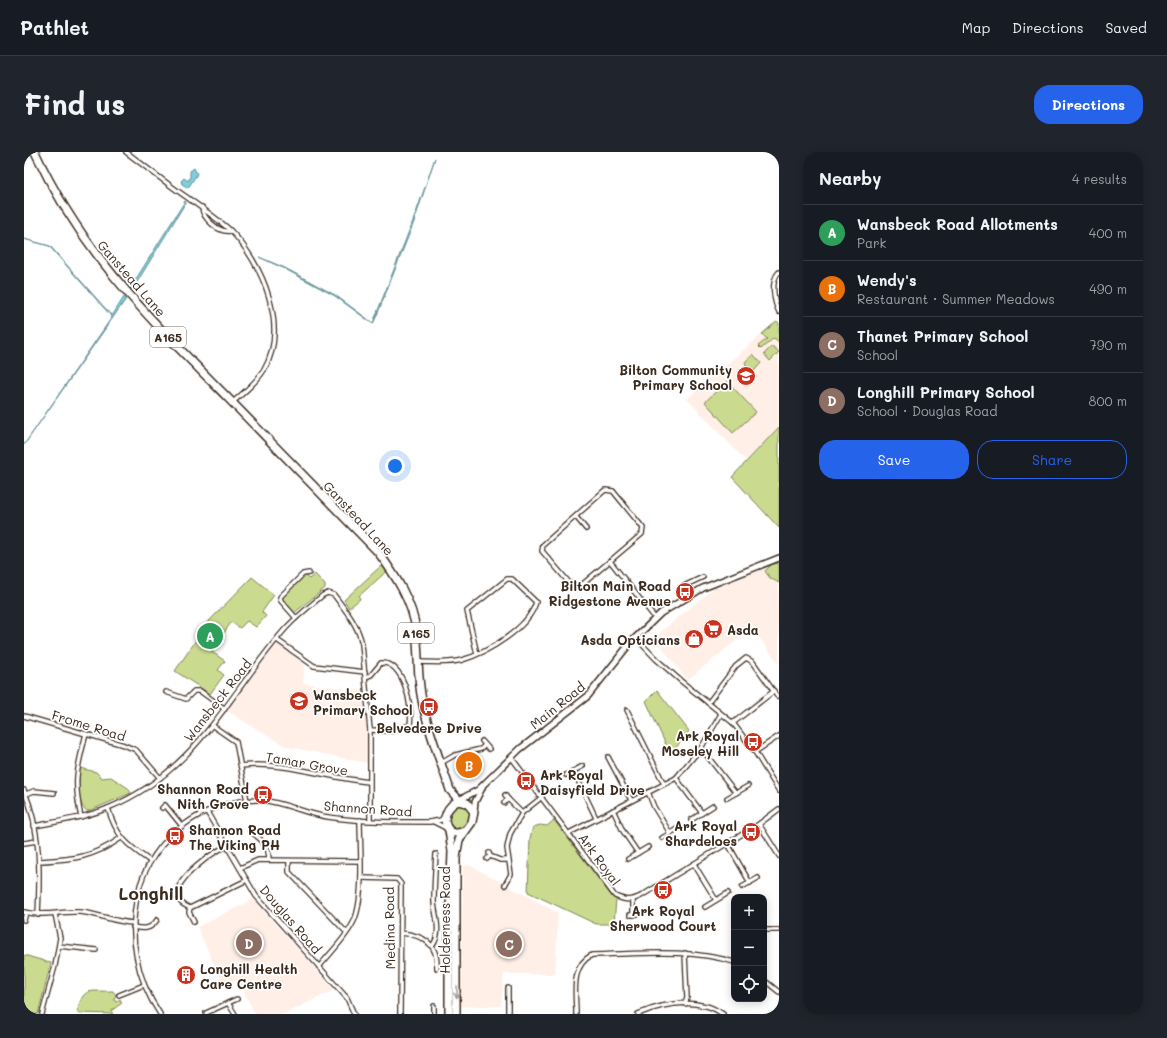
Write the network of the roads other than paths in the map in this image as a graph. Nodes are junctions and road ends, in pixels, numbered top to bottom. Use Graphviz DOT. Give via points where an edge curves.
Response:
graph roads {
  1 [pos="35,152"];
  2 [pos="126,152"];
  3 [pos="202,207"];
  4 [pos="230,231"];
  5 [pos="779,272"];
  6 [pos="779,312"];
  7 [pos="232,403"];
  8 [pos="576,517"];
  9 [pos="587,530"];
  10 [pos="779,558"];
  11 [pos="610,561"];
  12 [pos="308,573"];
  13 [pos="703,577"];
  14 [pos="684,586"];
  15 [pos="296,618"];
  16 [pos="655,618"];
  17 [pos="635,637"];
  18 [pos="277,640"];
  19 [pos="477,654"];
  20 [pos="419,662"];
  21 [pos="365,672"];
  22 [pos="366,677"];
  23 [pos="774,691"];
  24 [pos="166,692"];
  25 [pos="777,696"];
  26 [pos="708,703"];
  27 [pos="225,710"];
  28 [pos="627,710"];
  29 [pos="721,714"];
  30 [pos="24,716"];
  31 [pos="733,723"];
  32 [pos="213,726"];
  33 [pos="370,730"];
  34 [pos="86,734"];
  35 [pos="779,736"];
  36 [pos="701,748"];
  37 [pos="489,749"];
  38 [pos="755,752"];
  39 [pos="511,757"];
  40 [pos="608,757"];
  41 [pos="441,763"];
  42 [pos="241,766"];
  43 [pos="583,766"];
  44 [pos="574,772"];
  45 [pos="566,775"];
  46 [pos="160,778"];
  47 [pos="676,778"];
  48 [pos="487,780"];
  49 [pos="369,782"];
  50 [pos="664,784"];
  51 [pos="778,784"];
  52 [pos="748,786"];
  53 [pos="450,790"];
  54 [pos="779,791"];
  55 [pos="25,792"];
  56 [pos="648,792"];
  57 [pos="54,793"];
  58 [pos="736,793"];
  59 [pos="505,795"];
  60 [pos="542,797"];
  61 [pos="727,798"];
  62 [pos="508,799"];
  63 [pos="459,800"];
  64 [pos="631,800"];
  65 [pos="247,801"];
  66 [pos="504,803"];
  67 [pos="713,806"];
  68 [pos="108,808"];
  69 [pos="162,808"];
  70 [pos="779,809"];
  71 [pos="613,810"];
  72 [pos="474,811"];
  73 [pos="208,812"];
  74 [pos="446,812"];
  75 [pos="522,813"];
  76 [pos="702,813"];
  77 [pos="81,817"];
  78 [pos="596,818"];
  79 [pos="360,820"];
  80 [pos="370,820"];
  81 [pos="691,820"];
  82 [pos="434,822"];
  83 [pos="759,824"];
  84 [pos="34,826"];
  85 [pos="182,826"];
  86 [pos="466,829"];
  87 [pos="677,829"];
  88 [pos="449,830"];
  89 [pos="250,831"];
  90 [pos="569,833"];
  91 [pos="670,833"];
  92 [pos="121,838"];
  93 [pos="662,838"];
  94 [pos="37,841"];
  95 [pos="24,844"];
  96 [pos="728,844"];
  97 [pos="227,846"];
  98 [pos="648,847"];
  99 [pos="638,853"];
  100 [pos="436,854"];
  101 [pos="489,856"];
  102 [pos="779,856"];
  103 [pos="628,859"];
  104 [pos="269,860"];
  105 [pos="508,860"];
  106 [pos="40,861"];
  107 [pos="150,861"];
  108 [pos="289,861"];
  109 [pos="360,862"];
  110 [pos="694,864"];
  111 [pos="240,868"];
  112 [pos="361,878"];
  113 [pos="758,878"];
  114 [pos="247,880"];
  115 [pos="750,883"];
  116 [pos="505,885"];
  117 [pos="742,887"];
  118 [pos="728,893"];
  119 [pos="633,900"];
  120 [pos="716,900"];
  121 [pos="705,907"];
  122 [pos="190,908"];
  123 [pos="25,913"];
  124 [pos="55,914"];
  125 [pos="633,914"];
  126 [pos="38,915"];
  127 [pos="24,920"];
  128 [pos="157,920"];
  129 [pos="194,922"];
  130 [pos="133,925"];
  131 [pos="767,930"];
  132 [pos="779,930"];
  133 [pos="346,932"];
  134 [pos="401,933"];
  135 [pos="433,945"];
  136 [pos="59,946"];
  137 [pos="96,950"];
  138 [pos="685,953"];
  139 [pos="731,961"];
  140 [pos="319,967"];
  141 [pos="437,968"];
  142 [pos="767,982"];
  143 [pos="144,984"];
  144 [pos="508,988"];
  145 [pos="779,992"];
  146 [pos="119,995"];
  147 [pos="237,999"];
  148 [pos="228,1003"];
  149 [pos="685,1004"];
  150 [pos="206,1013"];
  151 [pos="42,1014"];
  152 [pos="160,1014"];
  153 [pos="235,1014"];
  154 [pos="354,1014"];
  155 [pos="400,1014"];
  156 [pos="449,1014"];
  157 [pos="456,1014"];
  158 [pos="508,1014"];
  159 [pos="576,1014"];
  160 [pos="638,1014"];
  161 [pos="723,1014"];
  1 -- 7 [label="highway, Ganstead Lane / A165" via="66,212 102,264 141,309"];
  2 -- 3 [label="street"];
  3 -- 4 [label="street"];
  3 -- 4 [label="street" via="206,219 224,231"];
  4 -- 7 [label="street" via="250,257 269,295 275,327 274,339 264,370"];
  5 -- 6 [label="street" via="774,288 774,300"];
  7 -- 20 [label="highway, Ganstead Lane / A165" via="386,563 407,598 416,628"];
  8 -- 9 [label="street"];
  8 -- 11 [label="street" via="606,490 613,491 643,528 642,534"];
  8 -- 11 [label="street" via="543,545 542,551 572,586 578,588"];
  10 -- 16 [label="main road, Main Road" via="695,592"];
  11 -- 16 [label="street"];
  12 -- 15 [label="street" via="303,574 280,597"];
  13 -- 14 [label="street"];
  15 -- 18 [label="street, Wansbeck Road"];
  15 -- 21 [label="street, Wansbeck Road" via="323,596 328,593 334,595 359,632"];
  16 -- 17 [label="main road, Main Road"];
  17 -- 26 [label="street" via="656,659"];
  17 -- 39 [label="main road, Main Road" via="588,696"];
  18 -- 21 [label="street" via="314,666"];
  18 -- 27 [label="street, Wansbeck Road"];
  19 -- 19 [label="street" via="497,644 518,628 534,609 536,602 512,579 507,579 467,611"];
  19 -- 20 [label="street" via="462,660"];
  20 -- 41 [label="highway, Ganstead Lane / A165" via="422,702"];
  21 -- 22 [label="street, Wansbeck Road"];
  22 -- 33 [label="street, Wansbeck Road"];
  22 -- 33 [label="street" via="371,675 381,662 386,662 398,670 407,693 411,720 410,725 392,731"];
  23 -- 25 [label="street"];
  23 -- 26 [label="street" via="753,662 746,658 736,666"];
  23 -- 31 [label="street"];
  24 -- 27 [label="street" via="186,699 194,691 200,691"];
  26 -- 29 [label="street"];
  27 -- 32 [label="street, Wansbeck Road"];
  28 -- 50 [label="street"];
  29 -- 31 [label="street"];
  29 -- 36 [label="street"];
  30 -- 34 [label="street, Frome Road"];
  31 -- 38 [label="street"];
  32 -- 42 [label="street" via="236,742"];
  32 -- 46 [label="street, Wansbeck Road" via="187,755"];
  33 -- 49 [label="street, Wansbeck Road"];
  34 -- 46 [label="street, Frome Road" via="124,744 136,750"];
  34 -- 77 [label="street" via="76,773"];
  35 -- 38 [label="street"];
  36 -- 47 [label="street"];
  36 -- 58 [label="street"];
  37 -- 41 [label="street" via="483,743 481,749 455,755"];
  38 -- 51 [label="street"];
  39 -- 48 [label="main road, Main Road"];
  39 -- 60 [label="street, Ark Royal"];
  40 -- 64 [label="street" via="608,763"];
  41 -- 53 [label="highway, Ganstead Lane / A165"];
  42 -- 49 [label="street, Tamar Grove" via="274,765"];
  42 -- 65 [label="street"];
  43 -- 44 [label="street"];
  44 -- 45 [label="street"];
  44 -- 78 [label="street"];
  46 -- 68 [label="street, Wansbeck Road" via="128,799"];
  47 -- 50 [label="street"];
  47 -- 76 [label="street"];
  48 -- 63 [label="main road, Main Road" via="474,793"];
  48 -- 72 [label="main road, Main Road" via="476,799"];
  49 -- 80 [label="street, Wansbeck Road"];
  50 -- 56 [label="street"];
  51 -- 54 [label="street"];
  52 -- 58 [label="street"];
  53 -- 63 [label="highway, Ganstead Lane / A165"];
  53 -- 74 [label="highway, Ganstead Lane / A165"];
  55 -- 57 [label="street"];
  55 -- 84 [label="street"];
  56 -- 64 [label="street"];
  56 -- 91 [label="street"];
  58 -- 61 [label="street"];
  59 -- 62 [label="street"];
  60 -- 75 [label="street"];
  60 -- 90 [label="street, Ark Royal"];
  62 -- 66 [label="street"];
  62 -- 75 [label="street"];
  63 -- 72 [label="highway, A165" via="469,804"];
  63 -- 74 [label="highway"];
  64 -- 71 [label="street"];
  65 -- 73 [label="street, Shannon Road" via="218,807"];
  65 -- 79 [label="street, Shannon Road" via="275,802 325,817"];
  67 -- 76 [label="street"];
  68 -- 77 [label="street, Wansbeck Road"];
  68 -- 92 [label="street"];
  69 -- 85 [label="street" via="165,805"];
  70 -- 83 [label="street"];
  71 -- 78 [label="street"];
  71 -- 99 [label="street"];
  72 -- 86 [label="highway" via="472,822"];
  73 -- 85 [label="street, Shannon Road"];
  73 -- 97 [label="street, Douglas Road"];
  74 -- 82 [label="street" via="441,820"];
  74 -- 88 [label="highway, A165" via="445,822"];
  75 -- 105 [label="street" via="510,834"];
  76 -- 81 [label="street"];
  77 -- 84 [label="street, Wansbeck Road"];
  78 -- 90 [label="street"];
  79 -- 80 [label="street, Shannon Road"];
  79 -- 109 [label="street"];
  80 -- 82 [label="street, Shannon Road"];
  82 -- 88 [label="street, Shannon Road"];
  83 -- 96 [label="street"];
  83 -- 102 [label="street"];
  84 -- 94 [label="street"];
  85 -- 107 [label="street, Shannon Road" via="167,838"];
  86 -- 88 [label="highway" via="458,833"];
  86 -- 157 [label="highway, Holderness Road, one-way" via="458,844 456,858"];
  87 -- 91 [label="street"];
  88 -- 156 [label="highway, Holderness Road / A165" via="452,851"];
  89 -- 104 [label="street" via="266,844"];
  90 -- 119 [label="street, Ark Royal" via="615,896"];
  91 -- 93 [label="street"];
  92 -- 106 [label="street" via="104,850 86,857"];
  92 -- 107 [label="street"];
  94 -- 95 [label="street"];
  94 -- 106 [label="street"];
  96 -- 110 [label="street"];
  96 -- 115 [label="street"];
  97 -- 111 [label="street, Douglas Road"];
  97 -- 122 [label="street" via="200,863 181,883 178,899"];
  98 -- 99 [label="street"];
  99 -- 103 [label="street"];
  100 -- 135 [label="street" via="434,901 438,919 436,940"];
  101 -- 105 [label="street"];
  104 -- 108 [label="street"];
  104 -- 111 [label="street" via="258,860"];
  105 -- 116 [label="street" via="512,874"];
  106 -- 126 [label="street"];
  107 -- 130 [label="street, Shannon Road" via="140,885"];
  108 -- 109 [label="street"];
  108 -- 133 [label="street" via="289,872"];
  109 -- 112 [label="street"];
  110 -- 119 [label="street"];
  110 -- 120 [label="street"];
  111 -- 114 [label="street, Douglas Road"];
  112 -- 133 [label="street" via="358,912"];
  112 -- 134 [label="street, Medina Road" via="399,881"];
  113 -- 115 [label="street"];
  114 -- 122 [label="street"];
  114 -- 140 [label="street, Douglas Road" via="256,896"];
  115 -- 117 [label="street"];
  118 -- 120 [label="street"];
  119 -- 125 [label="street"];
  120 -- 121 [label="street"];
  122 -- 129 [label="street" via="189,912"];
  123 -- 126 [label="street"];
  123 -- 127 [label="street"];
  124 -- 126 [label="street"];
  124 -- 130 [label="street" via="64,911 81,912"];
  124 -- 136 [label="street"];
  128 -- 130 [label="street" via="147,929"];
  130 -- 143 [label="street, Shannon Road" via="135,953"];
  131 -- 132 [label="street"];
  133 -- 140 [label="street"];
  134 -- 135 [label="street" via="415,934"];
  134 -- 155 [label="street, Medina Road"];
  135 -- 141 [label="street" via="437,954"];
  136 -- 137 [label="street"];
  136 -- 151 [label="street"];
  138 -- 139 [label="street"];
  138 -- 149 [label="street"];
  138 -- 159 [label="street" via="592,955 584,959 576,972"];
  140 -- 154 [label="street, Douglas Road" via="346,998"];
  142 -- 145 [label="street"];
  143 -- 146 [label="street"];
  143 -- 152 [label="street, Shannon Road"];
  144 -- 158 [label="street"];
  147 -- 148 [label="street"];
  148 -- 150 [label="street"];
  148 -- 153 [label="street"];
  149 -- 160 [label="street" via="651,1008"];
  149 -- 161 [label="street" via="707,1006"];
}
